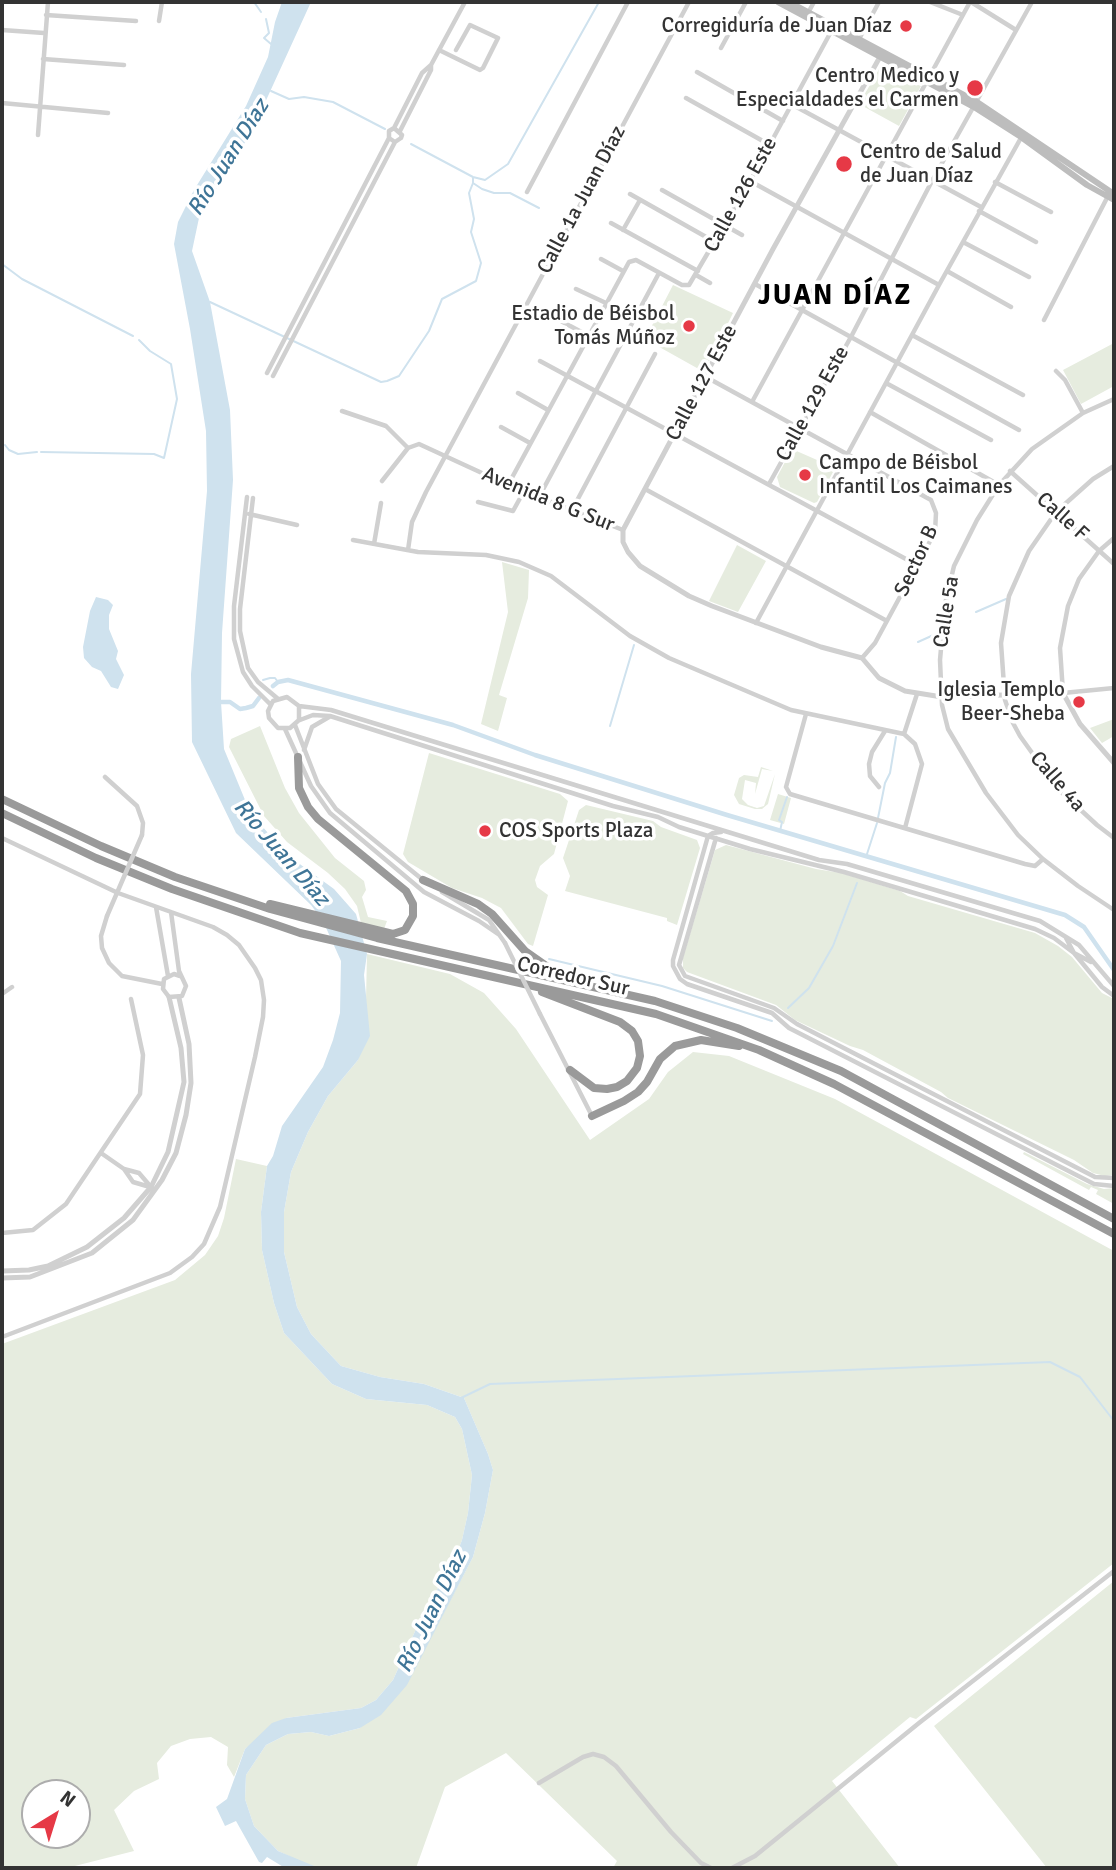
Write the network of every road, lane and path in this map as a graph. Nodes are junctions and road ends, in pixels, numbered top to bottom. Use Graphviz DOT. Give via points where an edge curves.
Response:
graph roads {
  1 [pos="48,2"];
  2 [pos="162,2"];
  3 [pos="465,2"];
  4 [pos="628,2"];
  5 [pos="689,2"];
  6 [pos="746,2"];
  7 [pos="778,2"];
  8 [pos="789,2"];
  9 [pos="814,2"];
  10 [pos="879,2"];
  11 [pos="930,2"];
  12 [pos="970,2"];
  13 [pos="1032,2"];
  14 [pos="46,15"];
  15 [pos="807,15"];
  16 [pos="963,15"];
  17 [pos="136,21"];
  18 [pos="159,21"];
  19 [pos="833,29"];
  20 [pos="2,30"];
  21 [pos="1016,30"];
  22 [pos="44,33"];
  23 [pos="858,42"];
  24 [pos="721,48"];
  25 [pos="439,50"];
  26 [pos="456,50"];
  27 [pos="881,55"];
  28 [pos="43,58"];
  29 [pos="124,65"];
  30 [pos="431,65"];
  31 [pos="697,72"];
  32 [pos="928,80"];
  33 [pos="686,98"];
  34 [pos="2,103"];
  35 [pos="791,104"];
  36 [pos="976,105"];
  37 [pos="40,106"];
  38 [pos="108,113"];
  39 [pos="783,121"];
  40 [pos="394,128"];
  41 [pos="400,131"];
  42 [pos="838,131"];
  43 [pos="1023,134"];
  44 [pos="38,135"];
  45 [pos="389,138"];
  46 [pos="395,142"];
  47 [pos="770,145"];
  48 [pos="886,157"];
  49 [pos="750,181"];
  50 [pos="932,181"];
  51 [pos="995,182"];
  52 [pos="662,190"];
  53 [pos="527,192"];
  54 [pos="630,194"];
  55 [pos="1112,196"];
  56 [pos="640,200"];
  57 [pos="796,208"];
  58 [pos="980,209"];
  59 [pos="1051,212"];
  60 [pos="611,223"];
  61 [pos="724,225"];
  62 [pos="623,230"];
  63 [pos="844,233"];
  64 [pos="742,235"];
  65 [pos="715,242"];
  66 [pos="963,242"];
  67 [pos="1036,242"];
  68 [pos="601,259"];
  69 [pos="892,260"];
  70 [pos="623,271"];
  71 [pos="947,271"];
  72 [pos="659,273"];
  73 [pos="697,273"];
  74 [pos="1029,277"];
  75 [pos="710,283"];
  76 [pos="755,284"];
  77 [pos="939,285"];
  78 [pos="576,289"];
  79 [pos="606,303"];
  80 [pos="1011,307"];
  81 [pos="802,309"];
  82 [pos="559,320"];
  83 [pos="1044,320"];
  84 [pos="852,335"];
  85 [pos="912,335"];
  86 [pos="589,336"];
  87 [pos="655,354"];
  88 [pos="540,361"];
  89 [pos="896,364"];
  90 [pos="1056,371"];
  91 [pos="267,373"];
  92 [pos="273,376"];
  93 [pos="567,376"];
  94 [pos="706,377"];
  95 [pos="886,383"];
  96 [pos="596,391"];
  97 [pos="518,393"];
  98 [pos="1023,396"];
  99 [pos="1114,399"];
  100 [pos="752,402"];
  101 [pos="627,407"];
  102 [pos="548,410"];
  103 [pos="342,411"];
  104 [pos="870,412"];
  105 [pos="1083,412"];
  106 [pos="500,427"];
  107 [pos="799,428"];
  108 [pos="1019,429"];
  109 [pos="675,433"];
  110 [pos="991,440"];
  111 [pos="530,443"];
  112 [pos="408,448"];
  113 [pos="847,454"];
  114 [pos="445,457"];
  115 [pos="1114,466"];
  116 [pos="1010,471"];
  117 [pos="382,481"];
  118 [pos="769,484"];
  119 [pos="508,485"];
  120 [pos="999,485"];
  121 [pos="645,489"];
  122 [pos="524,491"];
  123 [pos="250,497"];
  124 [pos="539,497"];
  125 [pos="478,502"];
  126 [pos="381,503"];
  127 [pos="572,510"];
  128 [pos="817,510"];
  129 [pos="1056,512"];
  130 [pos="247,514"];
  131 [pos="297,525"];
  132 [pos="623,530"];
  133 [pos="1114,538"];
  134 [pos="354,540"];
  135 [pos="374,544"];
  136 [pos="408,550"];
  137 [pos="1100,551"];
  138 [pos="1114,564"];
  139 [pos="917,565"];
  140 [pos="787,567"];
  141 [pos="887,621"];
  142 [pos="756,623"];
  143 [pos="862,658"];
  144 [pos="1114,688"];
  145 [pos="1063,693"];
  146 [pos="917,694"];
  147 [pos="1004,695"];
  148 [pos="942,697"];
  149 [pos="276,698"];
  150 [pos="270,705"];
  151 [pos="299,706"];
  152 [pos="806,714"];
  153 [pos="330,716"];
  154 [pos="297,723"];
  155 [pos="285,729"];
  156 [pos="885,731"];
  157 [pos="904,734"];
  158 [pos="423,737"];
  159 [pos="465,750"];
  160 [pos="441,751"];
  161 [pos="301,754"];
  162 [pos="1114,763"];
  163 [pos="105,777"];
  164 [pos="880,787"];
  165 [pos="2,799"];
  166 [pos="2,813"];
  167 [pos="701,823"];
  168 [pos="905,828"];
  169 [pos="729,832"];
  170 [pos="711,834"];
  171 [pos="2,838"];
  172 [pos="1114,838"];
  173 [pos="716,839"];
  174 [pos="1043,859"];
  175 [pos="423,880"];
  176 [pos="942,892"];
  177 [pos="981,903"];
  178 [pos="156,906"];
  179 [pos="959,906"];
  180 [pos="1114,910"];
  181 [pos="171,912"];
  182 [pos="173,926"];
  183 [pos="160,928"];
  184 [pos="1061,932"];
  185 [pos="377,934"];
  186 [pos="504,941"];
  187 [pos="1074,953"];
  188 [pos="1097,967"];
  189 [pos="168,976"];
  190 [pos="180,976"];
  191 [pos="513,981"];
  192 [pos="575,983"];
  193 [pos="162,984"];
  194 [pos="1114,986"];
  195 [pos="12,987"];
  196 [pos="2,994"];
  197 [pos="1114,996"];
  198 [pos="169,997"];
  199 [pos="179,998"];
  200 [pos="131,999"];
  201 [pos="759,1050"];
  202 [pos="570,1070"];
  203 [pos="592,1116"];
  204 [pos="101,1153"];
  205 [pos="124,1169"];
  206 [pos="1114,1178"];
  207 [pos="1114,1186"];
  208 [pos="153,1189"];
  209 [pos="1114,1219"];
  210 [pos="2,1233"];
  211 [pos="1114,1234"];
  212 [pos="2,1270"];
  213 [pos="2,1278"];
  214 [pos="2,1337"];
  215 [pos="1114,1572"];
  216 [pos="539,1783"];
  217 [pos="712,1868"];
  218 [pos="732,1868"];
  1 -- 14 [label="street"];
  2 -- 18 [label="street"];
  3 -- 25 [label="street"];
  4 -- 53 [label="street"];
  5 -- 114 [label="street, Calle 1a Juan Díaz"];
  6 -- 24 [label="street"];
  7 -- 15 [label="main road"];
  8 -- 15 [label="main road"];
  9 -- 15 [label="street"];
  10 -- 23 [label="street"];
  11 -- 16 [label="street"];
  12 -- 16 [label="street"];
  12 -- 21 [label="street"];
  13 -- 21 [label="street, Calle 129 Este"];
  14 -- 17 [label="street"];
  14 -- 22 [label="street"];
  15 -- 19 [label="main road"];
  16 -- 32 [label="street"];
  19 -- 23 [label="main road"];
  19 -- 35 [label="street, Calle 126 Este"];
  20 -- 22 [label="street"];
  21 -- 36 [label="street, Calle 129 Este"];
  22 -- 28 [label="street"];
  23 -- 27 [label="main road"];
  25 -- 26 [label="street" via="480,70 498,38 471,24"];
  25 -- 30 [label="street"];
  27 -- 32 [label="main road"];
  27 -- 42 [label="street, Calle 127 Este"];
  28 -- 29 [label="street"];
  28 -- 37 [label="street"];
  30 -- 40 [label="street" via="422,73"];
  30 -- 41 [label="street"];
  31 -- 39 [label="street"];
  32 -- 36 [label="main road"];
  32 -- 48 [label="street"];
  33 -- 47 [label="street"];
  34 -- 37 [label="street"];
  35 -- 39 [label="street, Calle 126 Este"];
  35 -- 42 [label="street"];
  36 -- 43 [label="main road"];
  36 -- 50 [label="street, Calle 129 Este"];
  37 -- 38 [label="street"];
  37 -- 44 [label="street"];
  39 -- 47 [label="street, Calle 126 Este"];
  40 -- 41 [label="street"];
  40 -- 45 [label="street"];
  41 -- 46 [label="street" via="401,138"];
  42 -- 48 [label="street"];
  42 -- 57 [label="street, Calle 127 Este"];
  43 -- 51 [label="street"];
  43 -- 55 [label="main road"];
  45 -- 46 [label="street"];
  45 -- 91 [label="street"];
  46 -- 92 [label="street"];
  47 -- 49 [label="street, Calle 126 Este"];
  48 -- 50 [label="street"];
  48 -- 63 [label="street"];
  49 -- 57 [label="street"];
  49 -- 61 [label="street, Calle 126 Este"];
  50 -- 58 [label="street"];
  50 -- 69 [label="street, Calle 129 Este"];
  51 -- 58 [label="street"];
  51 -- 59 [label="street"];
  52 -- 61 [label="street"];
  54 -- 56 [label="street"];
  55 -- 83 [label="street"];
  56 -- 62 [label="street"];
  56 -- 65 [label="street"];
  57 -- 63 [label="street"];
  57 -- 76 [label="street, Calle 127 Este"];
  58 -- 66 [label="street"];
  58 -- 67 [label="street"];
  60 -- 62 [label="street"];
  61 -- 64 [label="street"];
  61 -- 65 [label="street, Calle 126 Este"];
  62 -- 73 [label="street"];
  63 -- 69 [label="street"];
  63 -- 81 [label="street"];
  65 -- 73 [label="street, Calle 126 Este"];
  66 -- 71 [label="street"];
  66 -- 74 [label="street"];
  68 -- 70 [label="street"];
  69 -- 77 [label="street"];
  69 -- 84 [label="street, Calle 129 Este"];
  70 -- 72 [label="street" via="632,260"];
  70 -- 79 [label="street"];
  71 -- 77 [label="street"];
  71 -- 80 [label="street"];
  72 -- 73 [label="street, Calle 126 Este" via="686,286"];
  72 -- 96 [label="street"];
  73 -- 75 [label="street"];
  76 -- 81 [label="street"];
  76 -- 94 [label="street, Calle 127 Este"];
  77 -- 85 [label="street"];
  78 -- 79 [label="street"];
  79 -- 86 [label="street"];
  81 -- 84 [label="street"];
  81 -- 100 [label="street"];
  82 -- 86 [label="street"];
  84 -- 89 [label="street"];
  84 -- 107 [label="street, Calle 129 Este"];
  85 -- 89 [label="street"];
  85 -- 98 [label="street"];
  86 -- 93 [label="street"];
  87 -- 101 [label="street"];
  88 -- 93 [label="street"];
  89 -- 95 [label="street"];
  89 -- 108 [label="street"];
  90 -- 105 [label="street"];
  93 -- 96 [label="street"];
  93 -- 102 [label="street"];
  94 -- 100 [label="street, Sector B"];
  94 -- 109 [label="street, Calle 127 Este"];
  95 -- 104 [label="street"];
  95 -- 110 [label="street"];
  96 -- 101 [label="street"];
  96 -- 124 [label="street"];
  97 -- 102 [label="street"];
  99 -- 105 [label="street, Calle 5a"];
  100 -- 107 [label="street, Sector B"];
  101 -- 109 [label="street"];
  101 -- 127 [label="street"];
  102 -- 111 [label="street"];
  103 -- 112 [label="street" via="387,426"];
  104 -- 113 [label="street"];
  104 -- 120 [label="street"];
  105 -- 116 [label="street, Calle 5a"];
  106 -- 111 [label="street"];
  107 -- 113 [label="street, Sector B"];
  107 -- 118 [label="street, Calle 129 Este"];
  109 -- 118 [label="street"];
  109 -- 121 [label="street, Calle 127 Este"];
  111 -- 119 [label="street"];
  112 -- 114 [label="street, Avenida 8 G Sur" via="419,444"];
  112 -- 117 [label="street"];
  113 -- 128 [label="street"];
  113 -- 139 [label="street, Sector B" via="931,500 937,527"];
  114 -- 119 [label="street, Avenida 8 G Sur"];
  114 -- 136 [label="street, Calle 1a Juan Díaz" via="415,513"];
  115 -- 129 [label="street, Calle 4a"];
  116 -- 120 [label="street, Calle 5a"];
  116 -- 129 [label="street, Calle F"];
  118 -- 128 [label="street"];
  119 -- 122 [label="street, Avenida 8 G Sur"];
  120 -- 148 [label="street, Calle 5a" via="959,553 950,581 942,627"];
  121 -- 132 [label="street, Calle 127 Este"];
  121 -- 140 [label="street"];
  122 -- 124 [label="street, Avenida 8 G Sur"];
  122 -- 125 [label="street" via="513,511"];
  123 -- 130 [label="street"];
  124 -- 127 [label="street, Avenida 8 G Sur"];
  126 -- 135 [label="street"];
  127 -- 132 [label="street, Avenida 8 G Sur"];
  128 -- 139 [label="street"];
  128 -- 140 [label="street"];
  129 -- 137 [label="street, Calle F"];
  129 -- 147 [label="street, Calle 4a" via="1024,559 1009,596 1001,643"];
  130 -- 131 [label="street"];
  130 -- 149 [label="street" via="240,609 244,656 248,668"];
  130 -- 150 [label="street" via="234,639 243,672"];
  132 -- 142 [label="street, Avenida 8 G Sur" via="623,542 640,566 689,596"];
  133 -- 137 [label="street"];
  134 -- 135 [label="street"];
  135 -- 136 [label="street"];
  136 -- 152 [label="street" via="499,557 531,566 646,646"];
  137 -- 138 [label="street, Calle F"];
  137 -- 145 [label="street" via="1079,579 1064,619 1060,648"];
  139 -- 141 [label="street, Sector B"];
  140 -- 141 [label="street"];
  140 -- 142 [label="street"];
  141 -- 143 [label="street, Sector B"];
  142 -- 143 [label="street, Avenida 8 G Sur"];
  143 -- 146 [label="street" via="886,682"];
  144 -- 145 [label="street"];
  145 -- 147 [label="street"];
  145 -- 162 [label="street" via="1080,724"];
  146 -- 148 [label="street"];
  146 -- 157 [label="street"];
  147 -- 148 [label="street"];
  147 -- 172 [label="street, Calle 4a" via="1013,723 1050,779"];
  148 -- 174 [label="street, Calle 5a" via="948,729 959,750 1007,822"];
  149 -- 150 [label="street"];
  149 -- 151 [label="street" via="287,696"];
  150 -- 155 [label="street" via="272,724"];
  151 -- 154 [label="street"];
  151 -- 158 [label="street" via="331,710"];
  152 -- 156 [label="street"];
  152 -- 168 [label="street" via="787,792"];
  153 -- 154 [label="street" via="313,715"];
  153 -- 160 [label="street"];
  153 -- 161 [label="street" via="312,727"];
  154 -- 155 [label="street"];
  154 -- 161 [label="street"];
  155 -- 161 [label="street"];
  156 -- 157 [label="street"];
  156 -- 164 [label="street" via="869,764 870,776"];
  157 -- 168 [label="street" via="915,744 922,765"];
  158 -- 159 [label="street"];
  158 -- 160 [label="street"];
  159 -- 160 [label="street"];
  159 -- 167 [label="street"];
  160 -- 170 [label="street"];
  161 -- 175 [label="street" via="336,809"];
  161 -- 185 [label="highway" via="299,788 308,807 412,900 413,916 405,930"];
  161 -- 186 [label="street" via="311,786 330,813 424,892 479,921"];
  163 -- 193 [label="street, bridge" via="136,806 143,822 142,835 107,916 102,947 108,963 122,975"];
  165 -- 185 [label="highway, Corredor Sur" via="101,846 223,894"];
  166 -- 191 [label="highway, Corredor Sur" via="172,889 300,933"];
  167 -- 169 [label="street"];
  167 -- 170 [label="street"];
  168 -- 174 [label="street" via="1025,864 1034,866"];
  169 -- 170 [label="street"];
  169 -- 176 [label="street"];
  170 -- 173 [label="street"];
  170 -- 207 [label="street" via="673,960 680,979 772,1013 789,1028 1082,1178"];
  171 -- 178 [label="street" via="111,890"];
  173 -- 179 [label="street"];
  173 -- 206 [label="street" via="680,965 685,976 774,1008 1095,1177"];
  174 -- 180 [label="street, Calle 5a"];
  175 -- 186 [label="street" via="489,920"];
  175 -- 192 [label="highway" via="478,904 534,959"];
  176 -- 177 [label="street"];
  176 -- 179 [label="street"];
  177 -- 179 [label="street"];
  177 -- 184 [label="street"];
  178 -- 181 [label="street"];
  178 -- 183 [label="street"];
  179 -- 187 [label="street" via="1035,929"];
  181 -- 182 [label="street"];
  181 -- 214 [label="street" via="227,935 239,945 261,980 263,1017 220,1207 204,1244 170,1273"];
  182 -- 183 [label="street"];
  182 -- 190 [label="street"];
  183 -- 189 [label="street"];
  184 -- 187 [label="street"];
  184 -- 188 [label="street"];
  185 -- 192 [label="highway, Corredor Sur"];
  186 -- 202 [label="street, bridge"];
  187 -- 188 [label="street"];
  187 -- 197 [label="street"];
  188 -- 194 [label="street"];
  189 -- 190 [label="street"];
  189 -- 193 [label="street"];
  190 -- 199 [label="street" via="186,989"];
  191 -- 201 [label="highway, Corredor Sur" via="656,1014"];
  191 -- 202 [label="highway" via="620,1022 636,1037 639,1063 621,1085 594,1088"];
  192 -- 209 [label="highway, Corredor Sur" via="699,1014 841,1071"];
  193 -- 198 [label="street"];
  195 -- 196 [label="street"];
  198 -- 199 [label="street"];
  198 -- 208 [label="street" via="184,1082 168,1152"];
  199 -- 208 [label="street" via="191,1083 176,1153"];
  200 -- 204 [label="street" via="143,1055 140,1094"];
  201 -- 203 [label="highway" via="708,1041 680,1044 660,1059 633,1095"];
  201 -- 211 [label="highway, Corredor Sur" via="834,1084"];
  202 -- 203 [label="street"];
  204 -- 205 [label="street"];
  204 -- 210 [label="street" via="66,1204 47,1222 33,1230"];
  205 -- 208 [label="street" via="139,1173"];
  205 -- 208 [label="street" via="133,1182"];
  208 -- 212 [label="street" via="87,1247 48,1266"];
  208 -- 213 [label="street" via="133,1220 92,1253 30,1277"];
  215 -- 218 [label="street" via="755,1856"];
  216 -- 217 [label="street" via="583,1757 604,1757 701,1863"];
}
